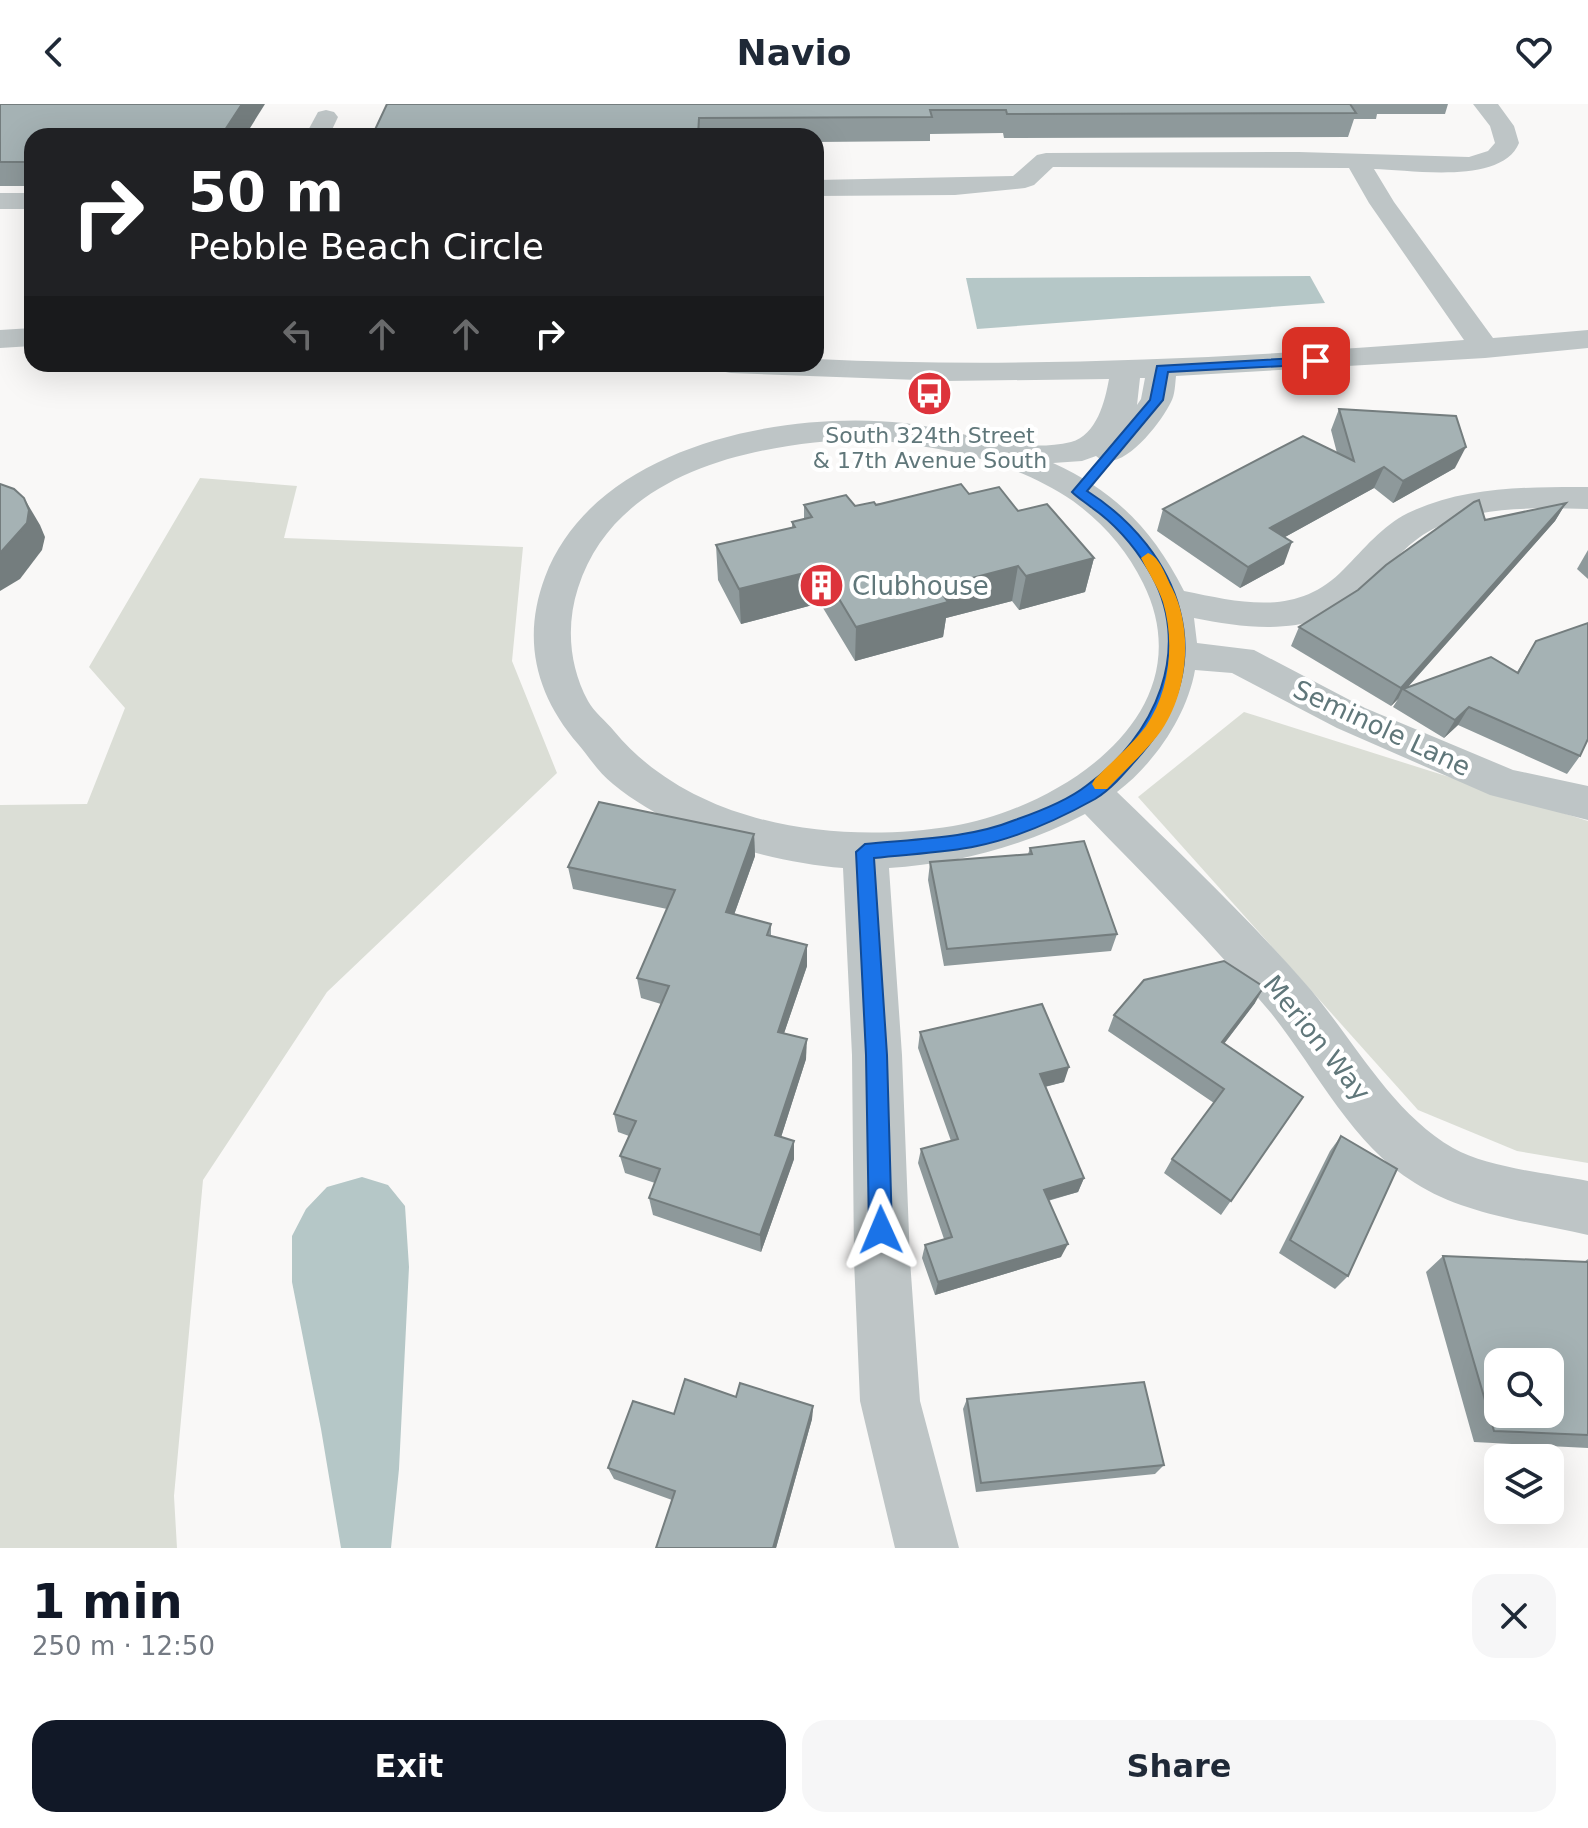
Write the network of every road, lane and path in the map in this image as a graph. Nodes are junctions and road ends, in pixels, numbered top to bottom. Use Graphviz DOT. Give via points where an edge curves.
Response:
graph roads {
  1 [pos="1485,104"];
  2 [pos="1358,162"];
  3 [pos="824,188"];
  4 [pos="0,201"];
  5 [pos="24,201"];
  6 [pos="24,338"];
  7 [pos="0,339"];
  8 [pos="1588,339"];
  9 [pos="1485,349"];
  10 [pos="824,368"];
  11 [pos="1162,369"];
  12 [pos="1126,370"];
  13 [pos="1007,455"];
  14 [pos="1079,492"];
  15 [pos="1588,498"];
  16 [pos="1170,600"];
  17 [pos="1298,614"];
  18 [pos="1178,655"];
  19 [pos="1240,660"];
  20 [pos="1153,729"];
  21 [pos="1091,793"];
  22 [pos="1588,803"];
  23 [pos="865,852"];
  24 [pos="1588,1208"];
  25 [pos="927,1548"];
  1 -- 2 [label="street" via="1509,135 1508,148 1493,159 1469,164"];
  2 -- 3 [label="street" via="1046,160 1016,183"];
  2 -- 9 [label="street"];
  4 -- 5 [label="street"];
  6 -- 7 [label="street"];
  8 -- 9 [label="street"];
  9 -- 11 [label="street"];
  10 -- 12 [label="street"];
  11 -- 12 [label="street"];
  11 -- 14 [label="street" via="1157,400"];
  12 -- 13 [label="street" via="1120,409 1082,451"];
  13 -- 14 [label="street"];
  13 -- 23 [label="street" via="910,432 865,429 807,431 730,446 671,469 617,503 588,533 561,576 551,615 553,661 572,709 625,770 682,807 742,831"];
  14 -- 16 [label="street" via="1133,536"];
  15 -- 17 [label="street" via="1515,498 1422,520 1390,540 1353,583"];
  16 -- 17 [label="street" via="1246,617"];
  16 -- 18 [label="street"];
  17 -- 19 [label="street"];
  18 -- 19 [label="street, Seminole Lane"];
  18 -- 20 [label="street" via="1172,687"];
  19 -- 20 [label="street"];
  19 -- 22 [label="street, Seminole Lane" via="1351,718 1505,784"];
  20 -- 21 [label="street"];
  21 -- 23 [label="street" via="976,839"];
  21 -- 24 [label="street, Merion Way" via="1231,935 1400,1140 1436,1167"];
  23 -- 25 [label="street" via="890,1401"];
}
